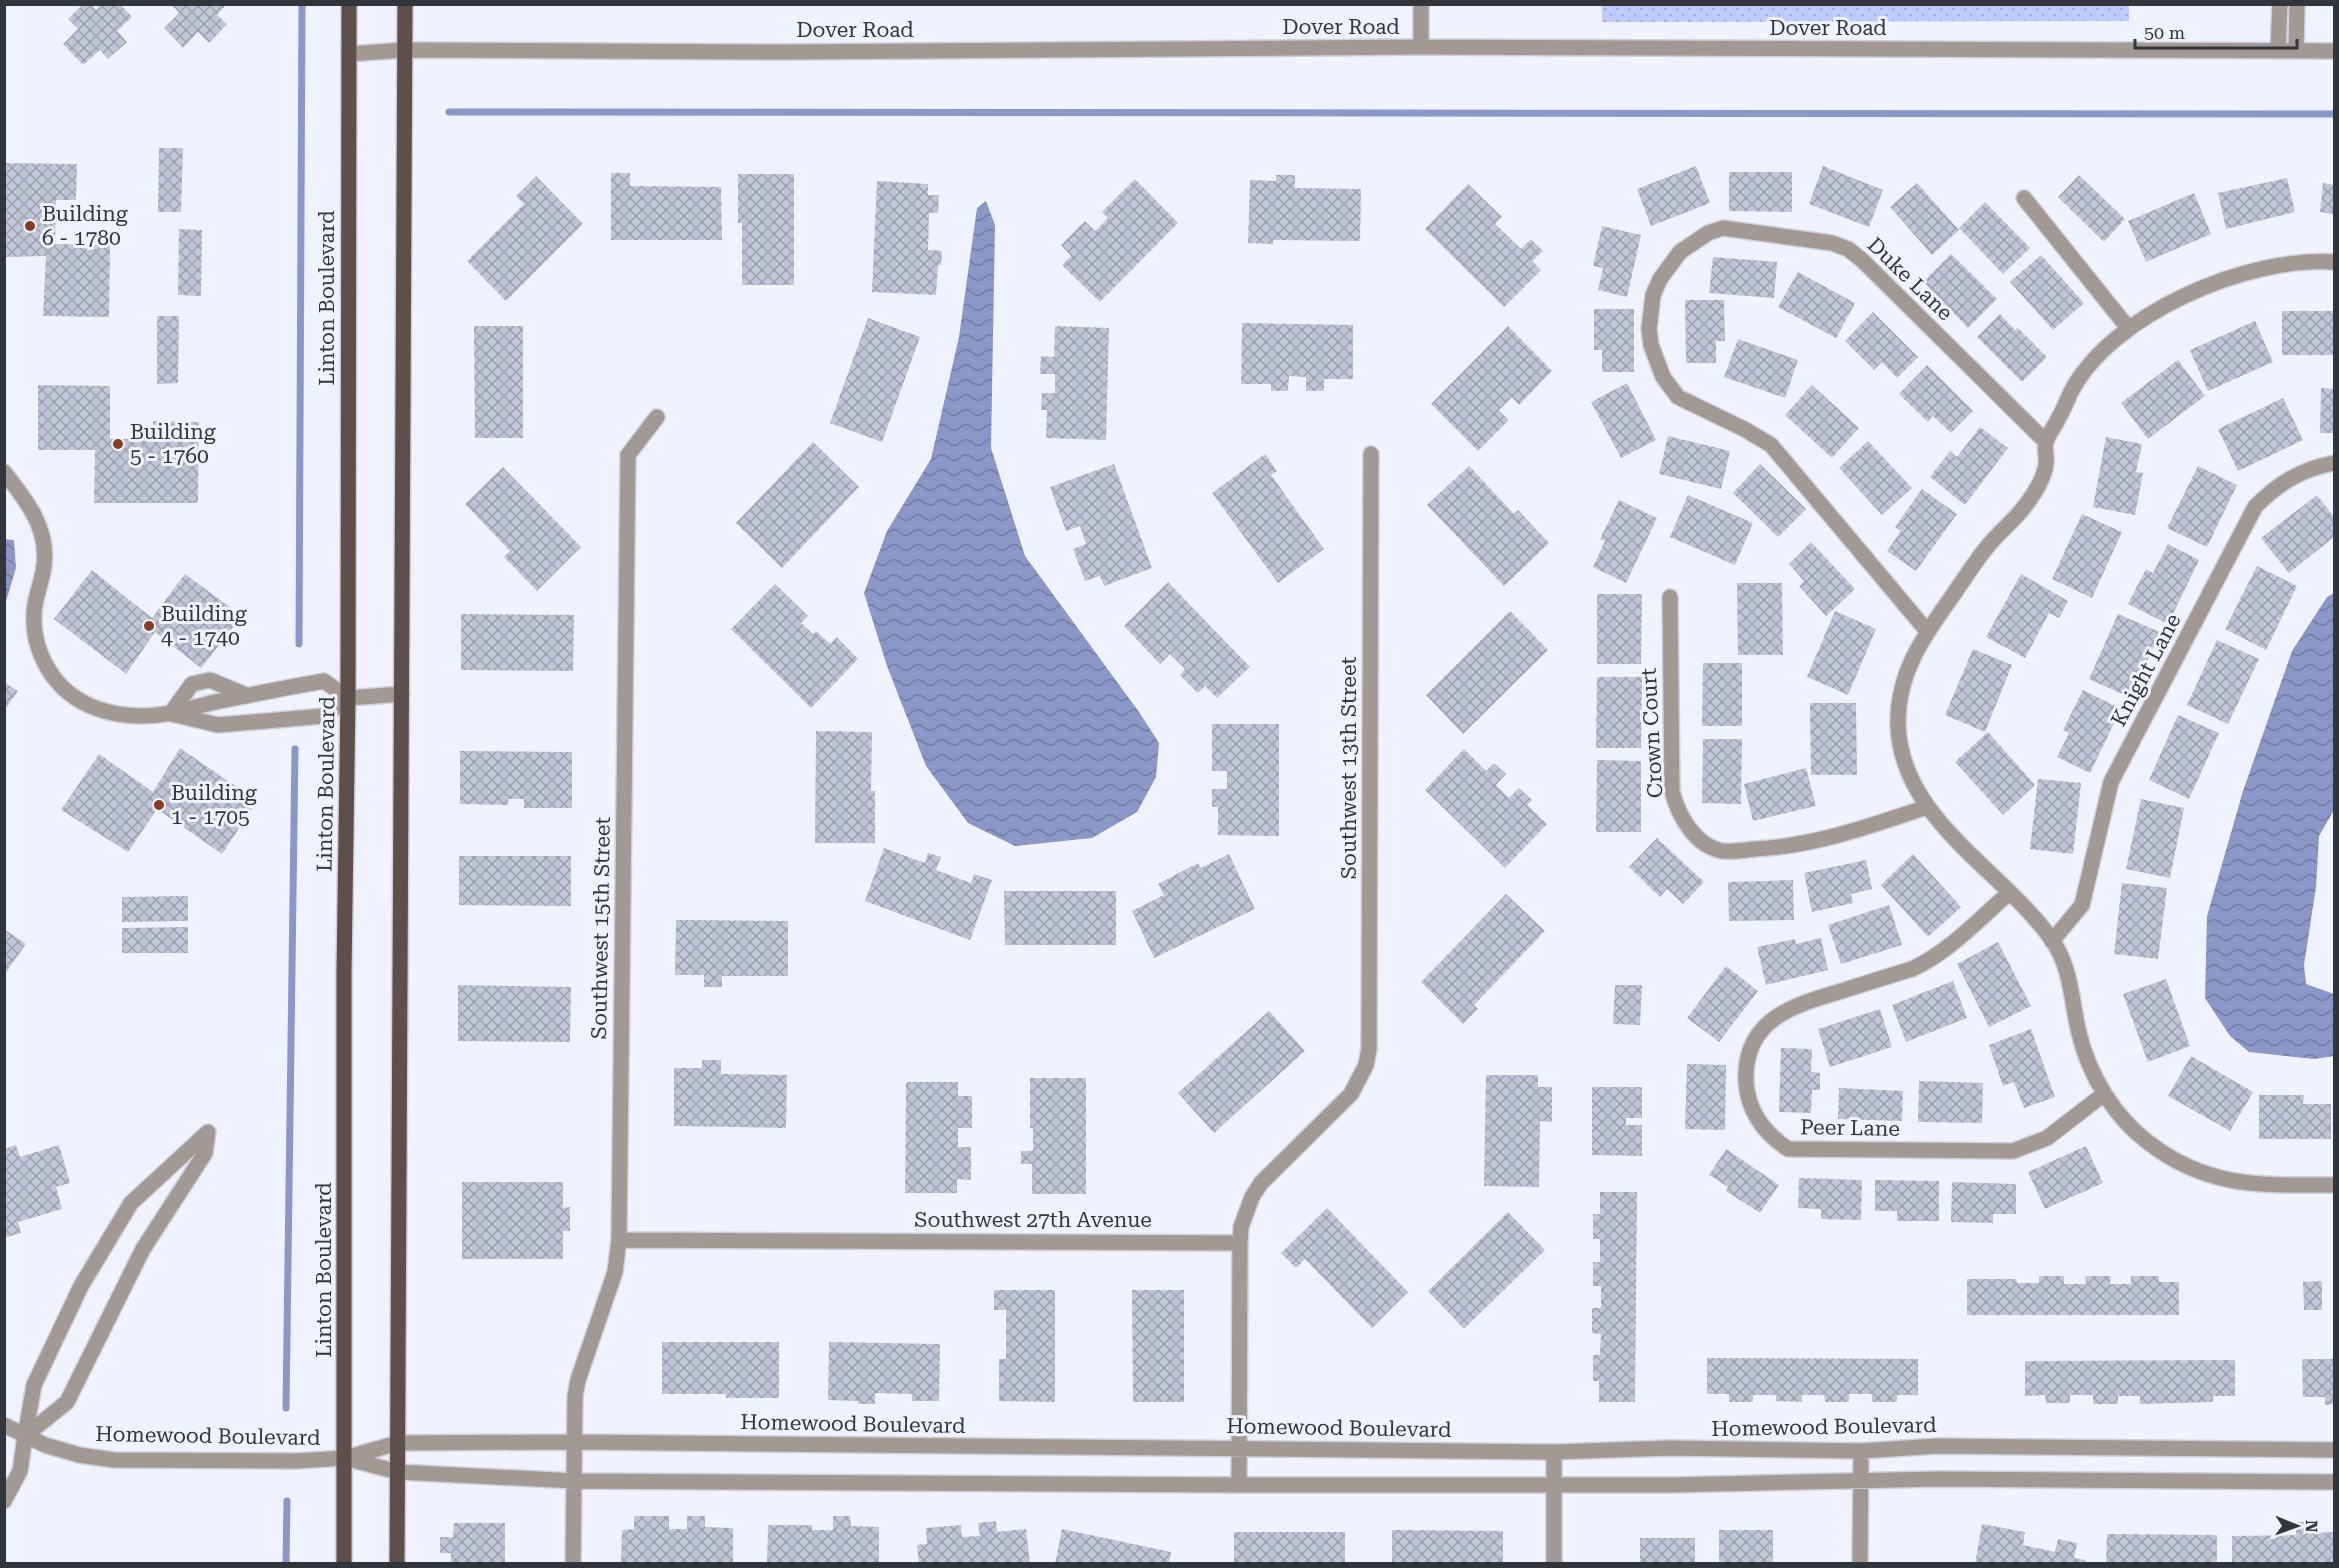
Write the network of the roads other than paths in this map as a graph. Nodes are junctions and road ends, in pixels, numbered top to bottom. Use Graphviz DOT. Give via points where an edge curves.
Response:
graph roads {
  1 [pos="349,4"];
  2 [pos="405,4"];
  3 [pos="1421,4"];
  4 [pos="2280,4"];
  5 [pos="2297,4"];
  6 [pos="1421,47"];
  7 [pos="405,50"];
  8 [pos="2278,51"];
  9 [pos="2296,51"];
  10 [pos="2334,51"];
  11 [pos="349,54"];
  12 [pos="2024,198"];
  13 [pos="2334,262"];
  14 [pos="2129,329"];
  15 [pos="657,417"];
  16 [pos="2046,442"];
  17 [pos="1371,454"];
  18 [pos="2334,463"];
  19 [pos="4,472"];
  20 [pos="1670,597"];
  21 [pos="1927,631"];
  22 [pos="402,694"];
  23 [pos="246,695"];
  24 [pos="348,698"];
  25 [pos="171,713"];
  26 [pos="1927,807"];
  27 [pos="2009,893"];
  28 [pos="2052,941"];
  29 [pos="2104,1094"];
  30 [pos="2334,1185"];
  31 [pos="619,1240"];
  32 [pos="1240,1243"];
  33 [pos="4,1425"];
  34 [pos="25,1436"];
  35 [pos="576,1442"];
  36 [pos="398,1443"];
  37 [pos="1240,1448"];
  38 [pos="2334,1450"];
  39 [pos="1861,1451"];
  40 [pos="1554,1452"];
  41 [pos="345,1458"];
  42 [pos="398,1472"];
  43 [pos="575,1482"];
  44 [pos="1861,1482"];
  45 [pos="2334,1482"];
  46 [pos="1554,1484"];
  47 [pos="1239,1485"];
  48 [pos="4,1501"];
  49 [pos="344,1563"];
  50 [pos="397,1563"];
  51 [pos="573,1563"];
  52 [pos="1554,1563"];
  53 [pos="1860,1563"];
  1 -- 11 [label="main road, Linton Boulevard"];
  2 -- 7 [label="main road"];
  3 -- 6 [label="street"];
  4 -- 8 [label="street"];
  5 -- 9 [label="street"];
  6 -- 7 [label="street, Dover Road"];
  6 -- 8 [label="street, Dover Road"];
  7 -- 11 [label="street, Dover Road"];
  7 -- 22 [label="main road"];
  8 -- 9 [label="street, Dover Road"];
  9 -- 10 [label="street, Dover Road"];
  11 -- 24 [label="main road, Linton Boulevard"];
  12 -- 14 [label="street"];
  13 -- 14 [label="street" via="2284,263 2251,271 2202,288"];
  14 -- 16 [label="street" via="2098,355 2079,378"];
  15 -- 31 [label="street, Southwest 15th Street" via="628,455"];
  16 -- 21 [label="street" via="2047,466 2032,496 1988,546"];
  16 -- 21 [label="street, Duke Lane" via="1848,249 1815,239 1723,228 1693,242 1668,265 1653,295 1649,328 1663,377 1678,397 1771,445"];
  17 -- 32 [label="street, Southwest 13th Street" via="1369,1049 1360,1080 1341,1106 1261,1183 1245,1212"];
  18 -- 28 [label="street, Knight Lane" via="2291,477 2255,507 2111,782 2082,905"];
  19 -- 25 [label="street" via="29,505 42,533 44,565 36,596 34,629 47,668 69,693 98,710 113,714"];
  20 -- 26 [label="street, Crown Court" via="1672,791 1682,819 1700,838 1722,851 1774,848 1846,834"];
  21 -- 26 [label="street" via="1905,675 1898,725 1903,758"];
  22 -- 24 [label="street"];
  22 -- 36 [label="main road"];
  23 -- 24 [label="street" via="324,681"];
  23 -- 25 [label="street"];
  23 -- 25 [label="street" via="210,680 192,684"];
  24 -- 25 [label="street" via="324,716 218,725"];
  24 -- 41 [label="main road, Linton Boulevard"];
  26 -- 27 [label="street"];
  27 -- 28 [label="street"];
  27 -- 29 [label="street, Peer Lane" via="1928,962 1796,1005 1770,1021 1753,1046 1747,1067 1747,1090 1756,1118 1788,1149 2013,1151 2047,1138"];
  28 -- 29 [label="street" via="2067,970 2078,1032"];
  29 -- 30 [label="street" via="2146,1141 2200,1173 2262,1185"];
  31 -- 32 [label="street, Southwest 27th Avenue"];
  31 -- 35 [label="street, Southwest 15th Street" via="615,1272 578,1380"];
  32 -- 37 [label="street"];
  33 -- 34 [label="street, Homewood Boulevard"];
  34 -- 34 [label="street" via="67,1402 143,1249 205,1153 208,1132 131,1203 81,1286 34,1385"];
  34 -- 41 [label="street, Homewood Boulevard" via="79,1455 114,1460"];
  34 -- 48 [label="street" via="20,1471"];
  35 -- 36 [label="street, Homewood Boulevard"];
  35 -- 37 [label="street, Homewood Boulevard"];
  35 -- 43 [label="street, Southwest 15th Street"];
  36 -- 41 [label="street, Homewood Boulevard"];
  36 -- 42 [label="main road"];
  37 -- 40 [label="street, Homewood Boulevard"];
  37 -- 47 [label="street"];
  38 -- 39 [label="street, Homewood Boulevard" via="1937,1446"];
  39 -- 40 [label="street, Homewood Boulevard"];
  39 -- 44 [label="street"];
  40 -- 46 [label="street"];
  41 -- 42 [label="street, Homewood Boulevard"];
  41 -- 49 [label="main road, Linton Boulevard"];
  42 -- 43 [label="street, Homewood Boulevard"];
  42 -- 50 [label="main road"];
  43 -- 47 [label="street, Homewood Boulevard"];
  43 -- 51 [label="street, Southwest 15th Street"];
  44 -- 45 [label="street, Homewood Boulevard"];
  44 -- 46 [label="street, Homewood Boulevard"];
  44 -- 53 [label="street"];
  46 -- 47 [label="street, Homewood Boulevard"];
  46 -- 52 [label="street"];
}
